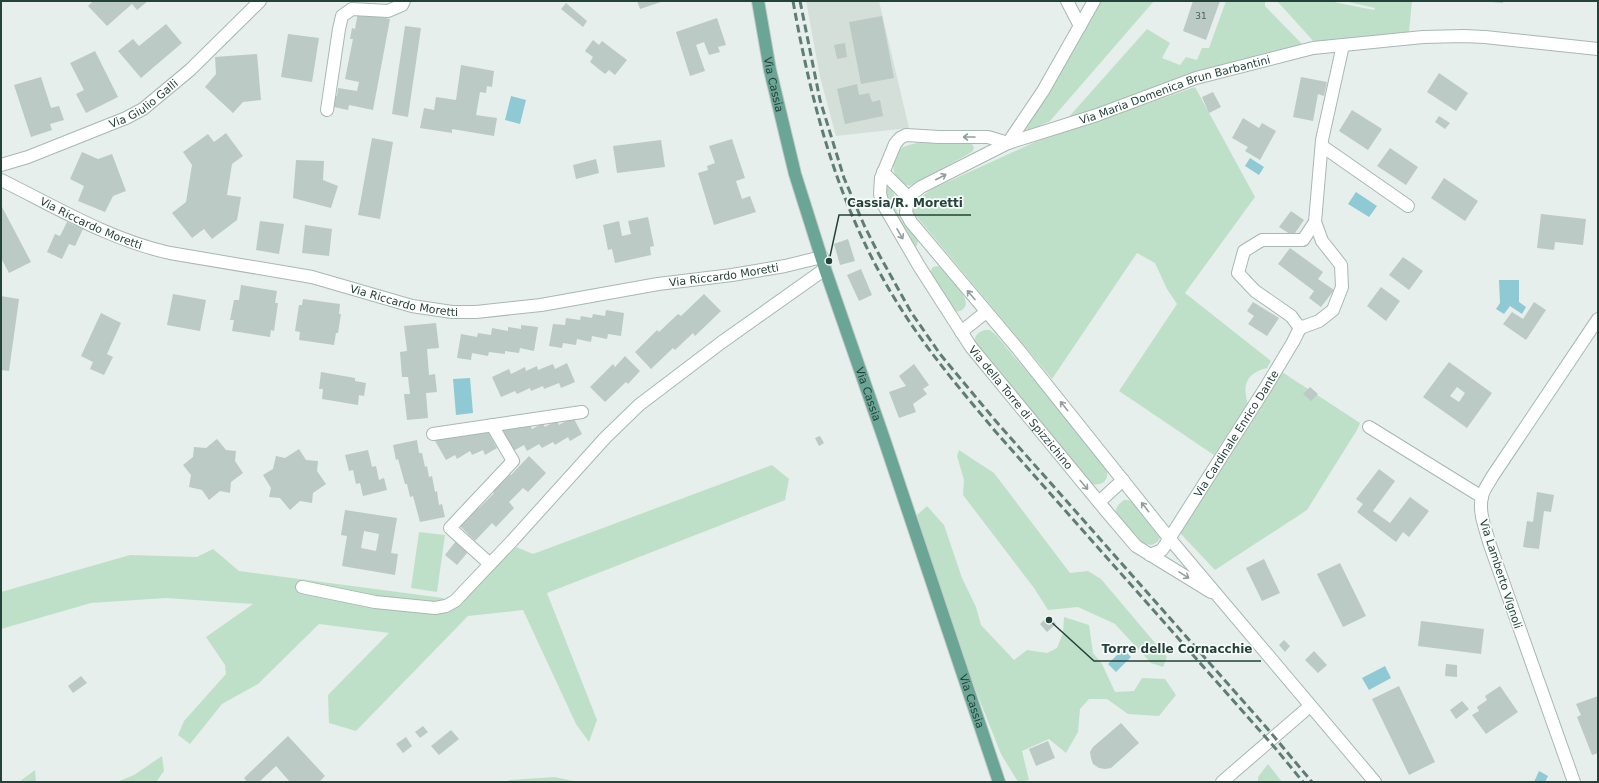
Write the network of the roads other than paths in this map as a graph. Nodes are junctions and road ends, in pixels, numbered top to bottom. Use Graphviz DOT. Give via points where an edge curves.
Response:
graph roads {
  1 [pos="260,1"];
  2 [pos="404,1"];
  3 [pos="758,1"];
  4 [pos="1067,1"];
  5 [pos="1094,1"];
  6 [pos="1080,26"];
  7 [pos="1343,45"];
  8 [pos="1598,49"];
  9 [pos="327,110"];
  10 [pos="1008,143"];
  11 [pos="1322,146"];
  12 [pos="1,165"];
  13 [pos="883,172"];
  14 [pos="1,180"];
  15 [pos="908,198"];
  16 [pos="1408,206"];
  17 [pos="1315,222"];
  18 [pos="938,256"];
  19 [pos="822,257"];
  20 [pos="919,266"];
  21 [pos="825,269"];
  22 [pos="986,312"];
  23 [pos="1598,319"];
  24 [pos="1300,328"];
  25 [pos="961,332"];
  26 [pos="582,412"];
  27 [pos="492,425"];
  28 [pos="1369,428"];
  29 [pos="433,434"];
  30 [pos="1124,480"];
  31 [pos="1482,497"];
  32 [pos="1099,502"];
  33 [pos="1169,538"];
  34 [pos="1150,555"];
  35 [pos="490,564"];
  36 [pos="302,587"];
  37 [pos="1221,598"];
  38 [pos="1310,706"];
  39 [pos="999,782"];
  40 [pos="1222,782"];
  41 [pos="1375,782"];
  42 [pos="1574,782"];
  1 -- 12 [label="street, Via Giulio Galli" via="190,70 143,109 28,157"];
  2 -- 9 [label="street" via="388,11 352,9 342,16"];
  3 -- 19 [label="main road, Via Cassia" via="787,145"];
  4 -- 6 [label="street"];
  5 -- 6 [label="street"];
  6 -- 10 [label="street" via="1043,91"];
  7 -- 8 [label="street, Via Maria Domenica Brun Barbantini" via="1458,36"];
  7 -- 10 [label="street, Via Maria Domenica Brun Barbantini" via="1313,48 1196,78 1096,115"];
  7 -- 11 [label="street"];
  10 -- 13 [label="street, Via della Torre di Spizzichino, one-way" via="988,137 906,135 895,144"];
  15 -- 10 [label="street, Via Maria Domenica Brun Barbantini, one-way" via="921,187"];
  11 -- 16 [label="street"];
  11 -- 17 [label="street"];
  13 -- 15 [label="street"];
  13 -- 20 [label="street, Via della Torre di Spizzichino, one-way" via="880,185 883,204"];
  14 -- 19 [label="street, Via Riccardo Moretti" via="101,230 148,248 312,277 412,306 446,312 476,312 540,305 658,284 785,266"];
  15 -- 18 [label="street, Via della Torre di Spizzichino" via="906,213"];
  17 -- 24 [label="street" via="1322,241 1341,265 1342,287 1333,310 1319,321"];
  17 -- 24 [label="street" via="1303,240 1262,240 1244,251 1238,273 1255,291 1292,316"];
  18 -- 20 [label="street"];
  22 -- 18 [label="street, Via della Torre di Spizzichino, one-way"];
  19 -- 21 [label="main road, Via Cassia"];
  20 -- 25 [label="street, Via della Torre di Spizzichino"];
  21 -- 35 [label="street" via="639,405 604,438"];
  21 -- 39 [label="main road, Via Cassia"];
  22 -- 25 [label="street"];
  30 -- 22 [label="street, Via della Torre di Spizzichino, one-way"];
  23 -- 31 [label="street, Via Lamberto Vignoli" via="1492,477"];
  24 -- 33 [label="street, Via Cardinale Enrico Dante" via="1266,387"];
  25 -- 32 [label="street, Via della Torre di Spizzichino, one-way"];
  26 -- 27 [label="street"];
  27 -- 29 [label="street"];
  27 -- 35 [label="street" via="513,461 450,528"];
  28 -- 31 [label="street"];
  30 -- 32 [label="street"];
  33 -- 30 [label="street, Via della Torre di Spizzichino, one-way"];
  31 -- 42 [label="street, Via Lamberto Vignoli" via="1482,513 1490,545"];
  32 -- 34 [label="street, Via della Torre di Spizzichino" via="1136,546"];
  33 -- 34 [label="street, Via Cardinale Enrico Dante" via="1162,550"];
  33 -- 37 [label="street, Via della Torre di Spizzichino"];
  34 -- 37 [label="street, Via della Torre di Spizzichino, one-way"];
  35 -- 36 [label="street" via="454,601 435,608 375,602"];
  37 -- 38 [label="street, Via della Torre di Spizzichino"];
  38 -- 40 [label="street"];
  38 -- 41 [label="street, Via della Torre di Spizzichino"];
}
